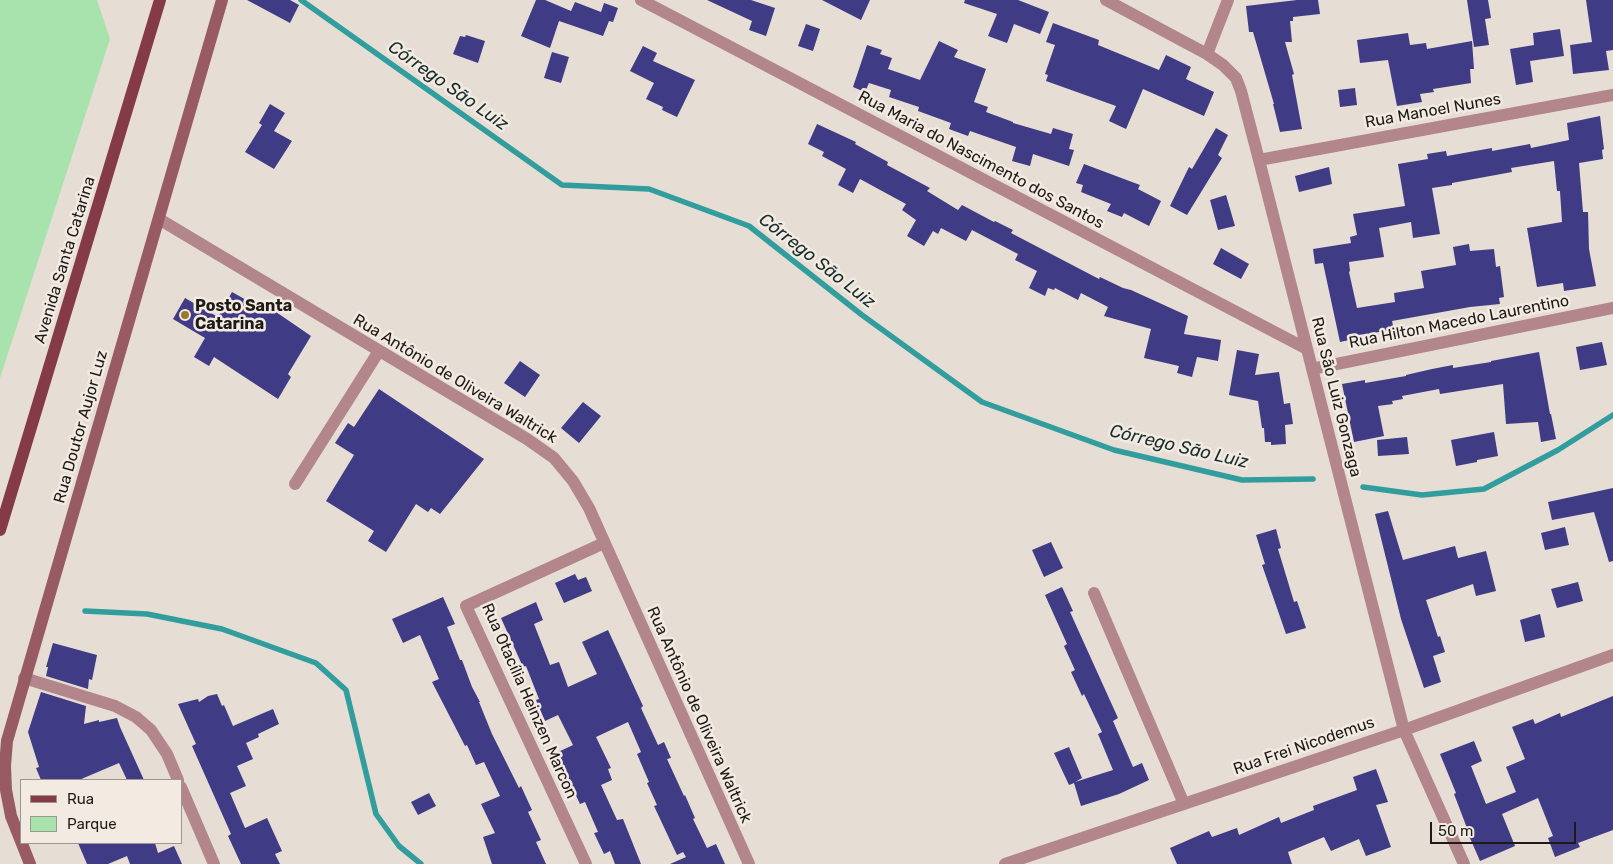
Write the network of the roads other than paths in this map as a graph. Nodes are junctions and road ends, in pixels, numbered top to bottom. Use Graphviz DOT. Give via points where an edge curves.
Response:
graph roads {
  1 [pos="160,0"];
  2 [pos="222,0"];
  3 [pos="641,0"];
  4 [pos="1106,0"];
  5 [pos="1228,0"];
  6 [pos="1207,54"];
  7 [pos="1613,95"];
  8 [pos="1259,160"];
  9 [pos="159,219"];
  10 [pos="1613,308"];
  11 [pos="1307,349"];
  12 [pos="379,351"];
  13 [pos="1312,369"];
  14 [pos="295,484"];
  15 [pos="0,530"];
  16 [pos="604,543"];
  17 [pos="1094,593"];
  18 [pos="1613,656"];
  19 [pos="24,678"];
  20 [pos="1404,730"];
  21 [pos="178,779"];
  22 [pos="182,789"];
  23 [pos="1184,804"];
  24 [pos="20,839"];
  25 [pos="22,844"];
  26 [pos="1012,863"];
  27 [pos="30,864"];
  28 [pos="214,864"];
  29 [pos="586,864"];
  30 [pos="749,864"];
  31 [pos="1464,864"];
  1 -- 15 [label="main road, Avenida Santa Catarina"];
  2 -- 9 [label="street, Rua Doutor Aujor Luz"];
  3 -- 11 [label="street, Rua Maria do Nascimento dos Santos"];
  4 -- 6 [label="street, Rua São Luiz Gonzaga"];
  5 -- 6 [label="street"];
  6 -- 8 [label="street, Rua São Luiz Gonzaga" via="1236,78"];
  7 -- 8 [label="street, Rua Manoel Nunes"];
  8 -- 11 [label="street, Rua São Luiz Gonzaga"];
  9 -- 12 [label="street, Rua Antônio de Oliveira Waltrick"];
  9 -- 19 [label="street, Rua Doutor Aujor Luz"];
  10 -- 13 [label="street, Rua Hilton Macedo Laurentino"];
  11 -- 13 [label="street, Rua São Luiz Gonzaga"];
  12 -- 14 [label="street"];
  12 -- 16 [label="street, Rua Antônio de Oliveira Waltrick" via="554,458 589,508"];
  13 -- 20 [label="street, Rua São Luiz Gonzaga"];
  16 -- 29 [label="street, Rua Otacília Heinzen Marcon" via="466,606"];
  16 -- 30 [label="street, Rua Antônio de Oliveira Waltrick"];
  17 -- 23 [label="street"];
  18 -- 20 [label="street, Rua Frei Nicodemus"];
  19 -- 21 [label="street" via="115,706 136,717 151,730 167,754"];
  19 -- 24 [label="street, Rua Doutor Aujor Luz" via="7,741 5,766 11,816"];
  20 -- 23 [label="street, Rua Frei Nicodemus"];
  20 -- 31 [label="street, Rua São Luiz Gonzaga"];
  22 -- 28 [label="street"];
  23 -- 26 [label="street, Rua Frei Nicodemus"];
  25 -- 27 [label="street, Rua Doutor Aujor Luz"];
}
